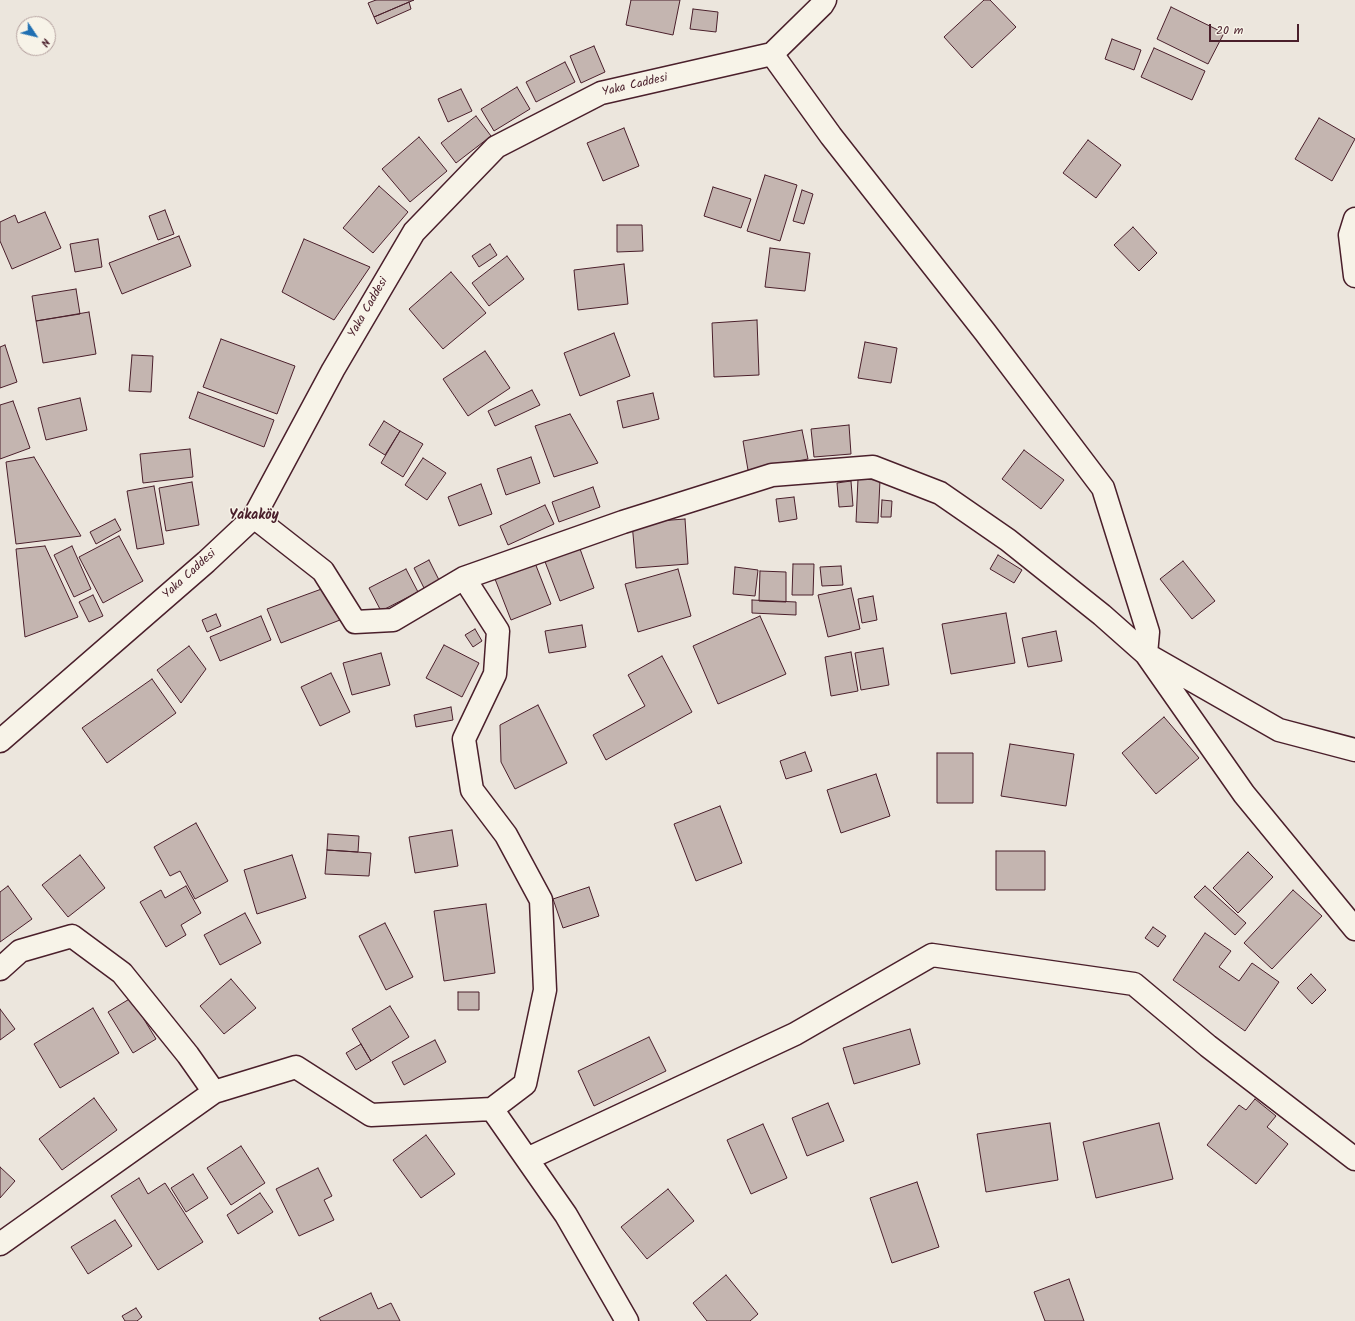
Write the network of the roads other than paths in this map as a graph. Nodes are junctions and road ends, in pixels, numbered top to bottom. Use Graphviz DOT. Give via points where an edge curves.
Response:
graph roads {
  1 [pos="825,0"];
  2 [pos="772,54"];
  3 [pos="1355,219"];
  4 [pos="1355,276"];
  5 [pos="254,517"];
  6 [pos="464,578"];
  7 [pos="1146,654"];
  8 [pos="0,741"];
  9 [pos="1355,750"];
  10 [pos="1355,929"];
  11 [pos="0,969"];
  12 [pos="214,1092"];
  13 [pos="492,1109"];
  14 [pos="527,1159"];
  15 [pos="1355,1159"];
  16 [pos="0,1244"];
  17 [pos="627,1321"];
  1 -- 2 [label="street"];
  2 -- 5 [label="street, Yaka Caddesi" via="601,93 496,147 414,232 333,370"];
  2 -- 7 [label="street" via="831,136 1103,488 1148,632"];
  3 -- 4 [label="street" via="1350,235"];
  5 -- 6 [label="street" via="323,571 354,622 393,620"];
  5 -- 8 [label="street, Yaka Caddesi" via="206,562"];
  6 -- 7 [label="street" via="623,522 772,475 873,467 940,493 1008,540 1102,615"];
  6 -- 13 [label="street" via="498,631 495,674 464,738 472,790 506,835 541,900 545,990 525,1084"];
  7 -- 9 [label="street" via="1279,730"];
  7 -- 10 [label="street" via="1244,794"];
  11 -- 12 [label="street" via="20,952 72,936 122,973 188,1055"];
  12 -- 13 [label="street" via="296,1067 371,1115"];
  12 -- 16 [label="street"];
  13 -- 14 [label="street"];
  14 -- 15 [label="street" via="795,1034 932,955 1134,984 1208,1046"];
  14 -- 17 [label="street" via="566,1215"];
}
